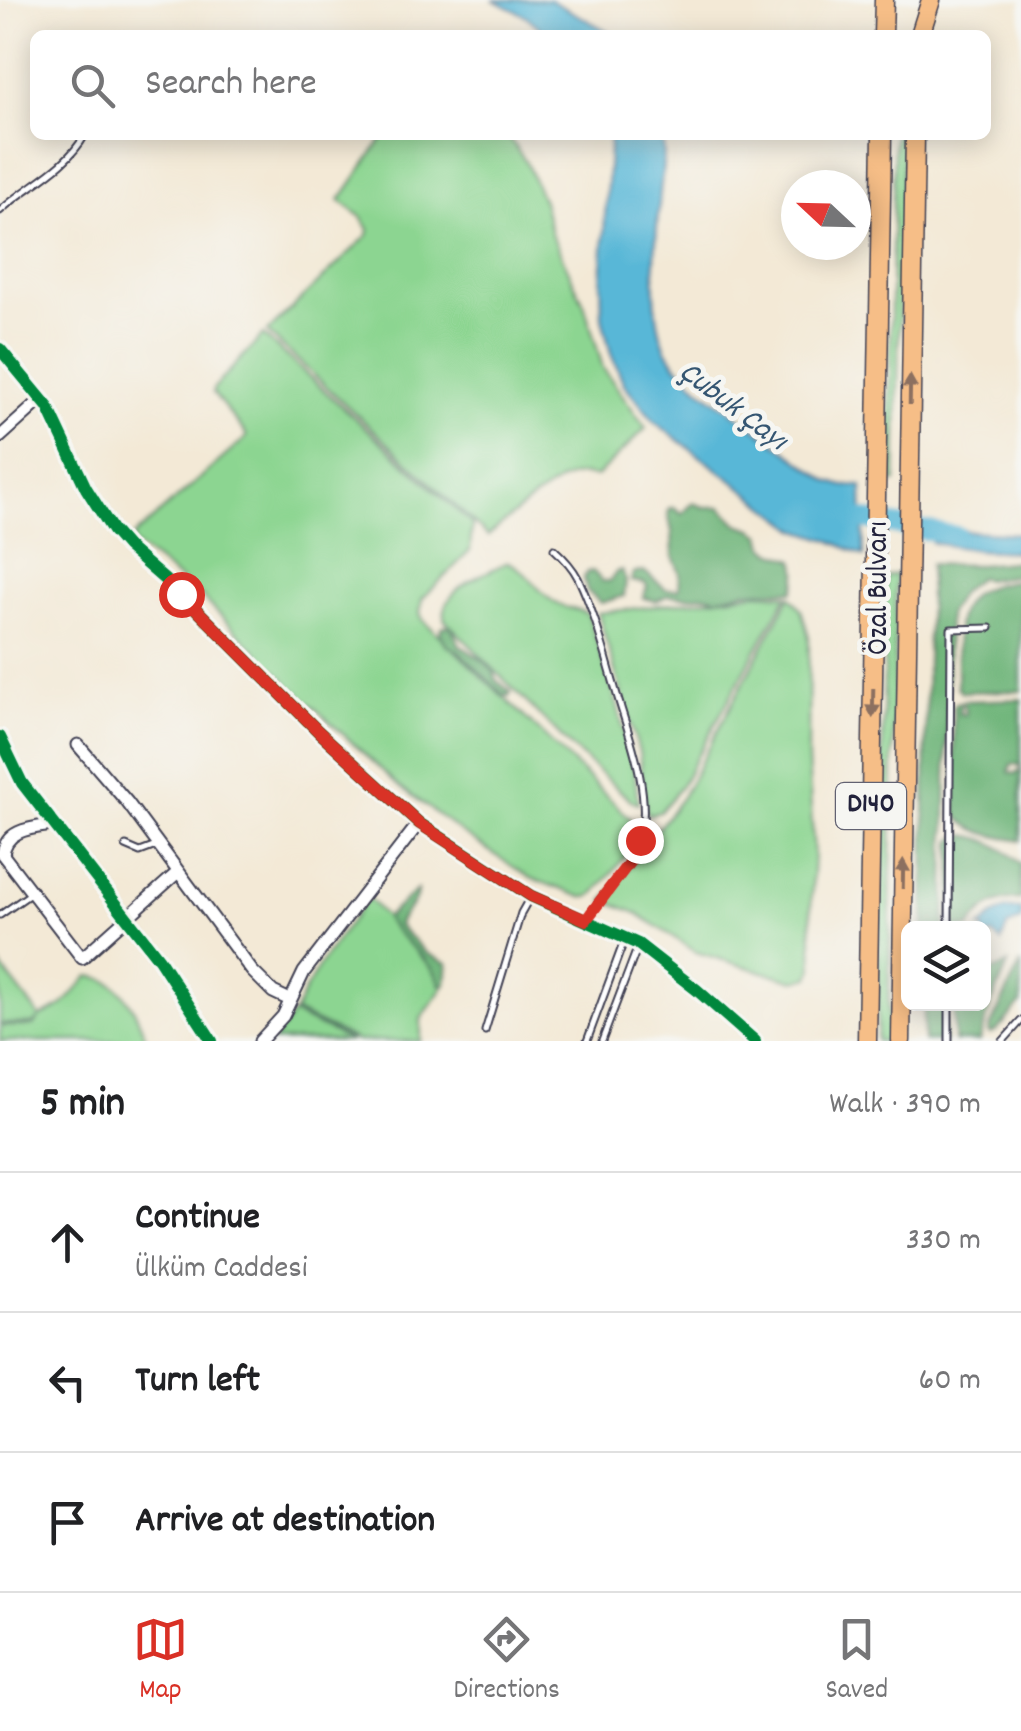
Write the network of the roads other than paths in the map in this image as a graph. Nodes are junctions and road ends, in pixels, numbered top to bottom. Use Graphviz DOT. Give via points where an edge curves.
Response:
graph roads {
  1 [pos="917,0"];
  2 [pos="930,0"];
  3 [pos="882,3"];
  4 [pos="883,30"];
  5 [pos="918,30"];
  6 [pos="920,30"];
  7 [pos="82,140"];
  8 [pos="882,140"];
  9 [pos="915,140"];
  10 [pos="0,212"];
  11 [pos="0,349"];
  12 [pos="42,399"];
  13 [pos="0,437"];
  14 [pos="554,549"];
  15 [pos="990,628"];
  16 [pos="0,737"];
  17 [pos="78,744"];
  18 [pos="53,824"];
  19 [pos="420,824"];
  20 [pos="158,845"];
  21 [pos="126,846"];
  22 [pos="1,849"];
  23 [pos="178,872"];
  24 [pos="31,893"];
  25 [pos="531,896"];
  26 [pos="0,915"];
  27 [pos="126,917"];
  28 [pos="586,920"];
  29 [pos="949,921"];
  30 [pos="626,937"];
  31 [pos="638,944"];
  32 [pos="290,1000"];
  33 [pos="949,1011"];
  34 [pos="1021,1022"];
  35 [pos="485,1031"];
  36 [pos="212,1041"];
  37 [pos="260,1041"];
  38 [pos="587,1041"];
  39 [pos="602,1041"];
  40 [pos="756,1041"];
  41 [pos="866,1041"];
  42 [pos="900,1041"];
  43 [pos="949,1041"];
  44 [pos="1003,1041"];
  1 -- 5 [label="highway"];
  2 -- 6 [label="highway"];
  3 -- 4 [label="highway"];
  7 -- 10 [label="lane" via="68,160"];
  8 -- 41 [label="highway, Özal Bulvarı / D140, one-way"];
  42 -- 9 [label="highway, Özal Bulvarı / D140, one-way"];
  11 -- 12 [label="street"];
  12 -- 13 [label="street"];
  12 -- 19 [label="street" via="113,532"];
  14 -- 28 [label="lane" via="578,576 596,623 643,804 638,849"];
  15 -- 29 [label="lane" via="951,629"];
  16 -- 18 [label="street" via="22,784"];
  17 -- 20 [label="street"];
  18 -- 22 [label="street" via="15,833"];
  18 -- 27 [label="street"];
  19 -- 25 [label="street"];
  19 -- 32 [label="street" via="304,972"];
  20 -- 21 [label="lane" via="140,852"];
  20 -- 23 [label="street"];
  22 -- 24 [label="street"];
  23 -- 27 [label="street"];
  23 -- 32 [label="street" via="252,972"];
  24 -- 26 [label="lane"];
  24 -- 27 [label="street" via="82,958"];
  25 -- 28 [label="street"];
  25 -- 35 [label="lane"];
  27 -- 36 [label="street"];
  28 -- 30 [label="street"];
  30 -- 31 [label="street"];
  30 -- 38 [label="lane"];
  31 -- 39 [label="lane"];
  31 -- 40 [label="street"];
  32 -- 37 [label="street"];
  33 -- 43 [label="lane"];
  34 -- 44 [label="lane"];
}
